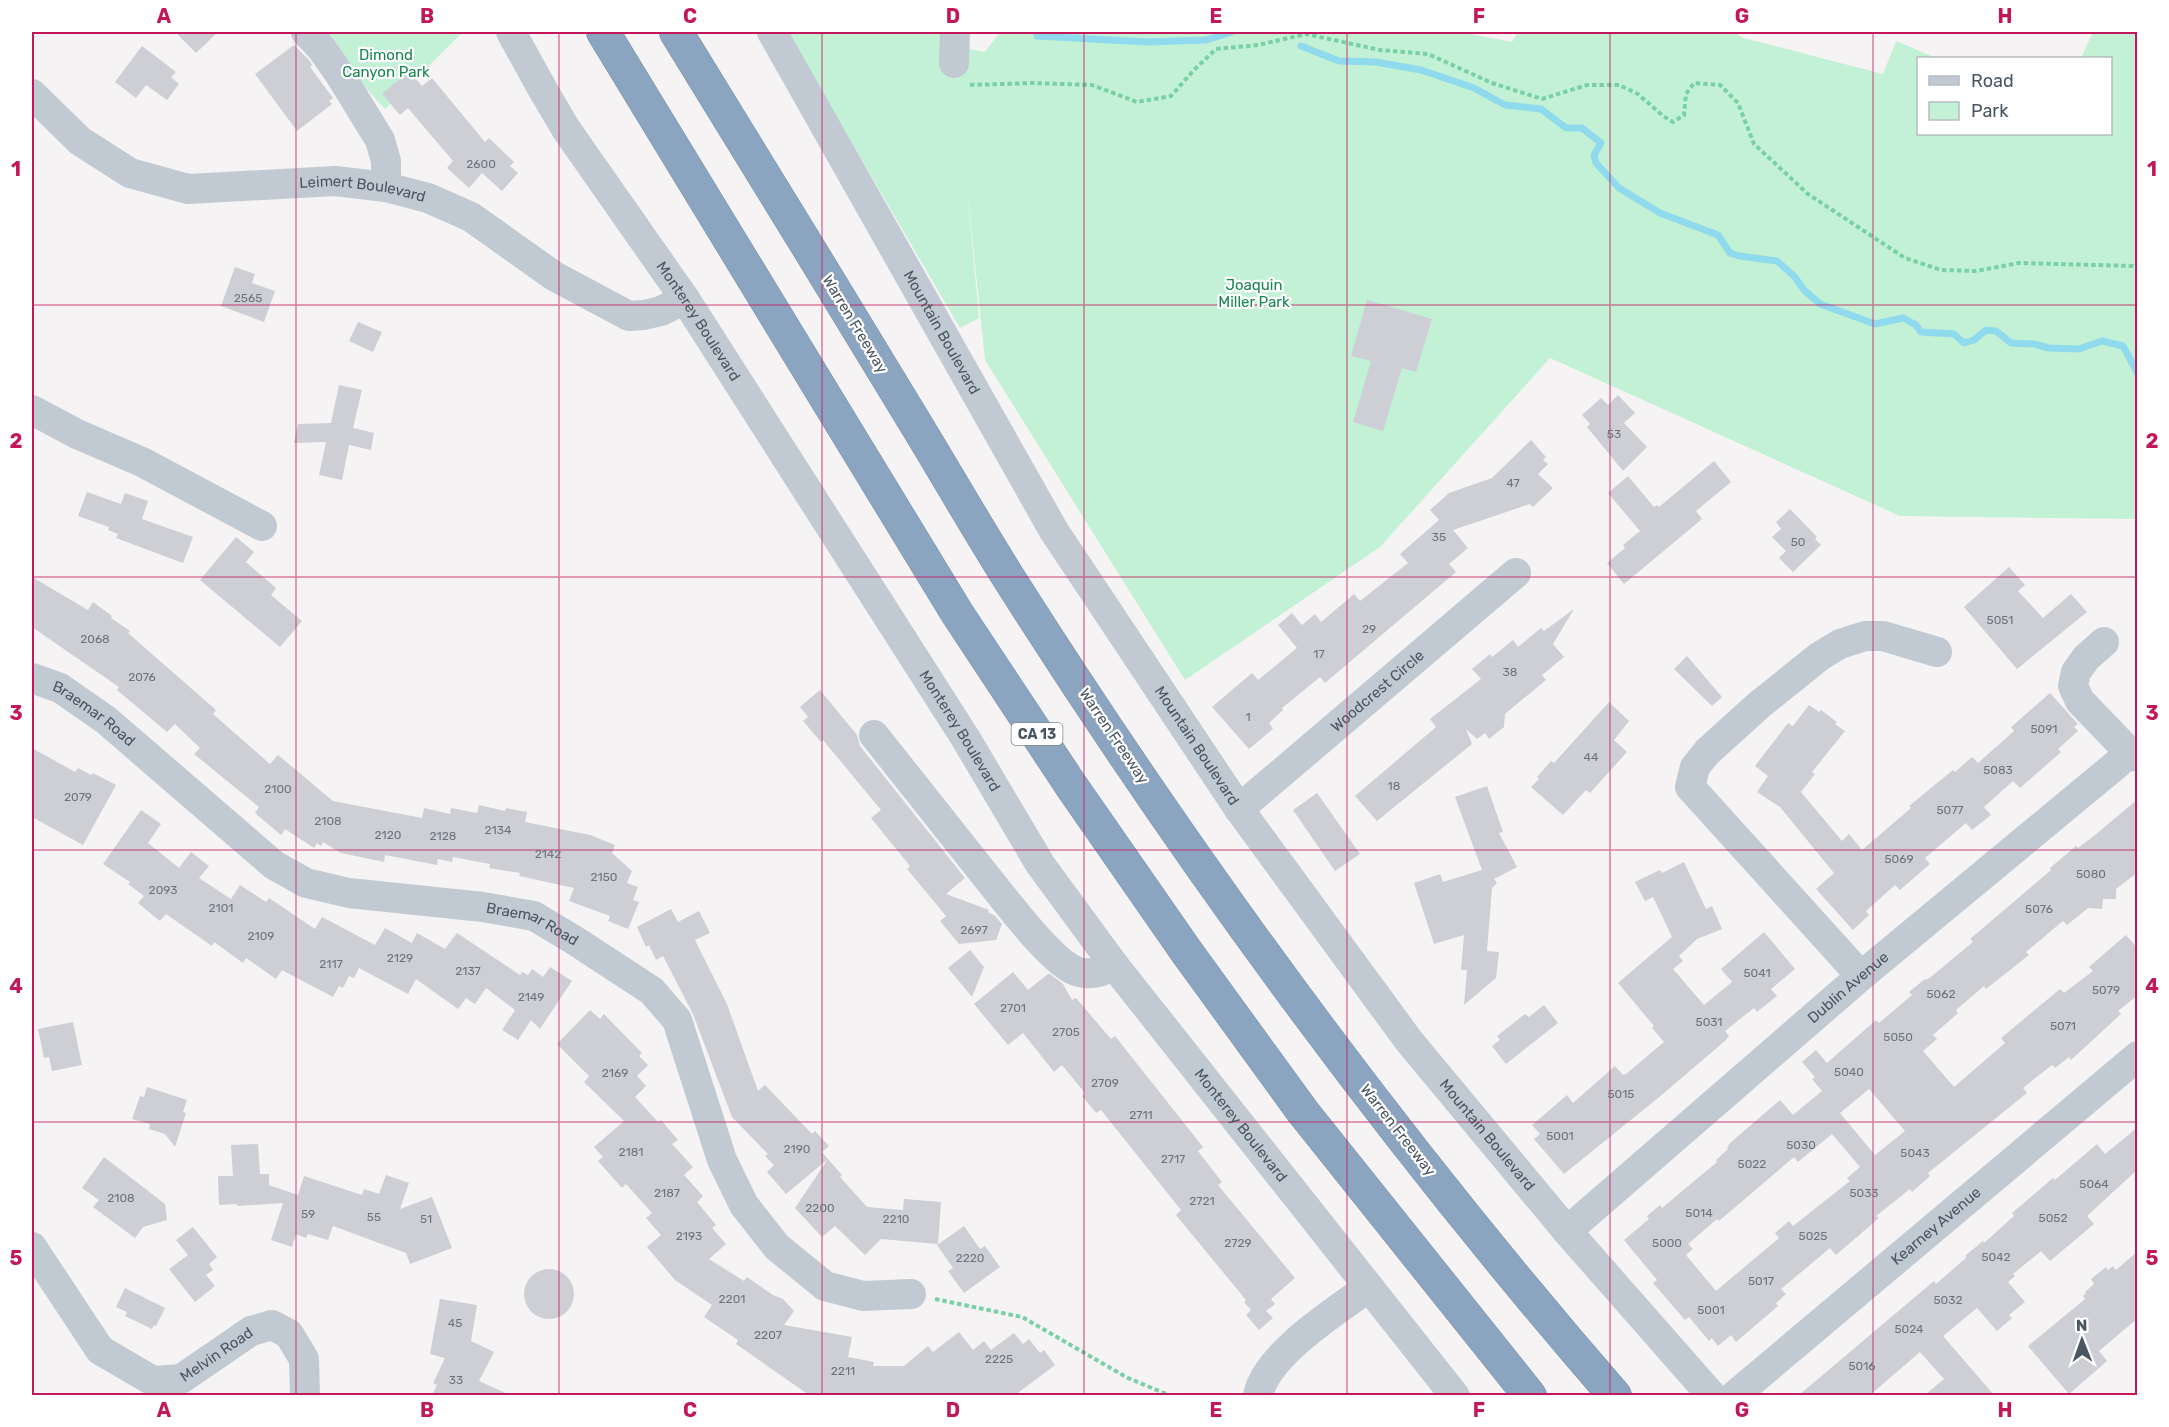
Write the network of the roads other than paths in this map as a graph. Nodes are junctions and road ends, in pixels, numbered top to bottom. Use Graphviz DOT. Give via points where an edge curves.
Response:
graph roads {
  1 [pos="306,32"];
  2 [pos="511,32"];
  3 [pos="603,32"];
  4 [pos="676,32"];
  5 [pos="772,32"];
  6 [pos="955,32"];
  7 [pos="954,63"];
  8 [pos="32,94"];
  9 [pos="386,187"];
  10 [pos="685,299"];
  11 [pos="32,410"];
  12 [pos="262,526"];
  13 [pos="1516,573"];
  14 [pos="2104,642"];
  15 [pos="1937,652"];
  16 [pos="32,678"];
  17 [pos="874,735"];
  18 [pos="2135,755"];
  19 [pos="1239,809"];
  20 [pos="1114,965"];
  21 [pos="1861,976"];
  22 [pos="2138,1056"];
  23 [pos="1567,1231"];
  24 [pos="32,1246"];
  25 [pos="1369,1287"];
  26 [pos="911,1294"];
  27 [pos="1613,1393"];
  28 [pos="305,1395"];
  29 [pos="1258,1395"];
  30 [pos="1455,1395"];
  31 [pos="1530,1395"];
  32 [pos="1712,1395"];
  33 [pos="1734,1395"];
  1 -- 9 [label="street" via="340,75 380,140 386,161"];
  2 -- 10 [label="street, Monterey Boulevard" via="566,129"];
  3 -- 31 [label="highway, CA 13" via="957,613 1070,784 1303,1112"];
  4 -- 27 [label="highway, Warren Freeway" via="1010,579 1122,750 1356,1076 1480,1234"];
  5 -- 19 [label="street, Mountain Boulevard" via="1054,531"];
  6 -- 7 [label="street"];
  8 -- 9 [label="street, Leimert Boulevard" via="80,141 130,173 188,189 335,181"];
  9 -- 10 [label="street, Leimert Boulevard" via="428,198 471,217 554,276 629,316 661,311"];
  10 -- 20 [label="street, Monterey Boulevard" via="966,739 1040,864"];
  11 -- 12 [label="street" via="142,462"];
  13 -- 19 [label="street, Woodcrest Circle"];
  14 -- 18 [label="street" via="2076,672 2073,686 2080,701"];
  15 -- 21 [label="street" via="1883,636 1865,636 1840,644 1759,705 1707,752 1695,767 1690,787"];
  16 -- 26 [label="street, Braemar Road" via="60,688 106,720 274,865 306,883 350,893 534,916 652,991 677,1020 722,1160 744,1205 777,1247 825,1286 863,1296"];
  17 -- 20 [label="street" via="1012,909 1061,962 1076,971 1090,973"];
  18 -- 21 [label="street, Dublin Avenue" via="2117,764"];
  19 -- 23 [label="street, Mountain Boulevard" via="1409,1041"];
  20 -- 25 [label="street, Monterey Boulevard"];
  21 -- 23 [label="street, Dublin Avenue"];
  22 -- 33 [label="street, Kearney Avenue"];
  23 -- 32 [label="street, Mountain Boulevard"];
  24 -- 28 [label="street, Melvin Road" via="100,1350 153,1381 181,1379 250,1332 272,1325 289,1334 304,1359"];
  25 -- 29 [label="street" via="1277,1359 1259,1386"];
  25 -- 30 [label="street, Monterey Boulevard"];
}
